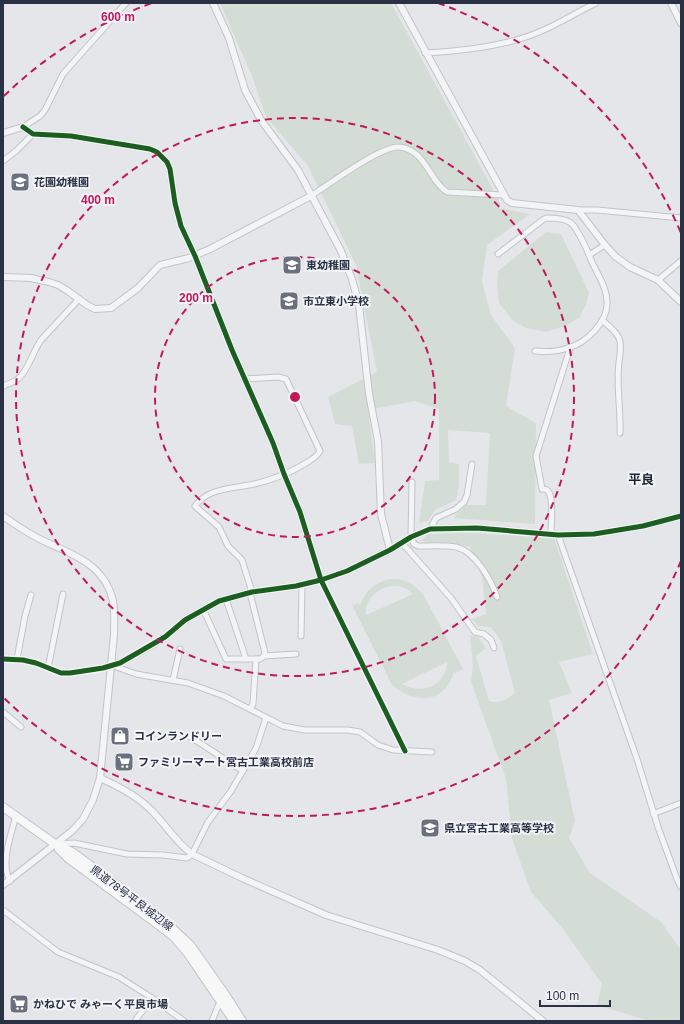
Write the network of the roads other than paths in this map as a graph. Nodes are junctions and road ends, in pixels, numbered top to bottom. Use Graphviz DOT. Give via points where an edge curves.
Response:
graph roads {
  1 [pos="126,3"];
  2 [pos="213,3"];
  3 [pos="399,3"];
  4 [pos="596,3"];
  5 [pos="671,3"];
  6 [pos="681,23"];
  7 [pos="426,53"];
  8 [pos="23,127"];
  9 [pos="3,133"];
  10 [pos="33,134"];
  11 [pos="3,161"];
  12 [pos="503,195"];
  13 [pos="311,196"];
  14 [pos="562,208"];
  15 [pos="578,210"];
  16 [pos="681,218"];
  17 [pos="559,219"];
  18 [pos="605,245"];
  19 [pos="498,254"];
  20 [pos="589,255"];
  21 [pos="195,256"];
  22 [pos="681,261"];
  23 [pos="3,277"];
  24 [pos="658,280"];
  25 [pos="79,299"];
  26 [pos="681,302"];
  27 [pos="602,320"];
  28 [pos="570,348"];
  29 [pos="535,351"];
  30 [pos="244,379"];
  31 [pos="3,386"];
  32 [pos="620,433"];
  33 [pos="472,464"];
  34 [pos="284,474"];
  35 [pos="412,482"];
  36 [pos="3,516"];
  37 [pos="681,516"];
  38 [pos="430,529"];
  39 [pos="551,534"];
  40 [pos="558,535"];
  41 [pos="411,537"];
  42 [pos="402,543"];
  43 [pos="390,550"];
  44 [pos="321,580"];
  45 [pos="302,584"];
  46 [pos="251,593"];
  47 [pos="63,594"];
  48 [pos="31,595"];
  49 [pos="497,597"];
  50 [pos="226,599"];
  51 [pos="203,609"];
  52 [pos="301,636"];
  53 [pos="494,648"];
  54 [pos="180,649"];
  55 [pos="296,654"];
  56 [pos="264,656"];
  57 [pos="3,659"];
  58 [pos="17,659"];
  59 [pos="246,659"];
  60 [pos="256,659"];
  61 [pos="111,665"];
  62 [pos="48,668"];
  63 [pos="173,680"];
  64 [pos="250,709"];
  65 [pos="3,712"];
  66 [pos="266,718"];
  67 [pos="21,727"];
  68 [pos="188,736"];
  69 [pos="405,751"];
  70 [pos="432,752"];
  71 [pos="243,771"];
  72 [pos="100,778"];
  73 [pos="681,803"];
  74 [pos="3,806"];
  75 [pos="653,814"];
  76 [pos="16,816"];
  77 [pos="55,844"];
  78 [pos="192,854"];
  79 [pos="10,881"];
  80 [pos="3,886"];
  81 [pos="681,887"];
  82 [pos="3,910"];
  83 [pos="222,996"];
  84 [pos="152,998"];
  85 [pos="135,1021"];
  86 [pos="184,1021"];
  87 [pos="212,1021"];
  88 [pos="234,1021"];
  89 [pos="242,1021"];
  90 [pos="543,1021"];
  1 -- 8 [label="street" via="63,74 45,110"];
  2 -- 13 [label="street" via="229,38 251,102 261,120 298,170"];
  3 -- 7 [label="street"];
  4 -- 7 [label="street" via="528,36 489,45"];
  5 -- 6 [label="street"];
  7 -- 12 [label="street"];
  8 -- 9 [label="street"];
  8 -- 10 [label="street"];
  10 -- 11 [label="street"];
  10 -- 21 [label="street" via="71,136 137,146 157,152 167,162 170,170 181,226"];
  12 -- 13 [label="street" via="447,192 441,188 415,153 399,147 367,159"];
  12 -- 14 [label="street" via="512,203"];
  13 -- 21 [label="street"];
  13 -- 43 [label="street" via="341,251 356,292 369,394 378,441 381,514"];
  14 -- 15 [label="street"];
  14 -- 17 [label="street"];
  15 -- 16 [label="street"];
  15 -- 18 [label="street"];
  17 -- 19 [label="street" via="544,219"];
  17 -- 20 [label="street" via="571,223"];
  18 -- 20 [label="street"];
  18 -- 24 [label="street" via="630,267"];
  20 -- 27 [label="street" via="606,297 607,308"];
  21 -- 25 [label="street" via="160,265 138,288 111,308 95,309"];
  21 -- 30 [label="street"];
  22 -- 24 [label="street"];
  23 -- 25 [label="street" via="49,282"];
  24 -- 26 [label="street"];
  25 -- 31 [label="street" via="35,347 21,376"];
  27 -- 28 [label="street" via="592,334"];
  27 -- 32 [label="street" via="610,326 621,342 618,374"];
  28 -- 29 [label="street" via="548,352"];
  28 -- 39 [label="street" via="536,456 542,488 550,493"];
  30 -- 34 [label="street"];
  30 -- 34 [label="street" via="278,376 286,379 320,451 297,469"];
  33 -- 38 [label="street" via="464,502 456,509 436,518"];
  34 -- 44 [label="street" via="300,512"];
  34 -- 46 [label="street" via="254,484 214,492 199,500 195,506 219,527 228,546 242,560"];
  35 -- 41 [label="street"];
  36 -- 61 [label="street" via="34,536 87,562 100,574 109,588 114,606"];
  37 -- 40 [label="street" via="608,533"];
  38 -- 39 [label="street" via="477,528"];
  38 -- 41 [label="street"];
  39 -- 40 [label="street"];
  40 -- 75 [label="street" via="632,744"];
  41 -- 42 [label="street"];
  41 -- 49 [label="street" via="418,546 463,549 486,574"];
  42 -- 43 [label="street"];
  42 -- 53 [label="street" via="451,598 475,632 484,634 491,640"];
  43 -- 44 [label="street" via="348,571"];
  44 -- 45 [label="street"];
  44 -- 69 [label="street"];
  45 -- 46 [label="street"];
  45 -- 52 [label="street"];
  46 -- 50 [label="street"];
  46 -- 56 [label="street"];
  47 -- 62 [label="street"];
  48 -- 58 [label="street" via="24,616"];
  50 -- 51 [label="street"];
  50 -- 59 [label="street"];
  51 -- 59 [label="street" via="226,659"];
  51 -- 61 [label="street" via="154,644 120,663"];
  54 -- 63 [label="street"];
  55 -- 56 [label="street"];
  56 -- 60 [label="street"];
  57 -- 58 [label="street"];
  58 -- 62 [label="street"];
  59 -- 60 [label="street"];
  60 -- 64 [label="street" via="253,704"];
  61 -- 62 [label="street" via="70,673"];
  61 -- 63 [label="street" via="136,674"];
  61 -- 72 [label="street"];
  63 -- 64 [label="street" via="212,691"];
  64 -- 66 [label="street"];
  65 -- 67 [label="street"];
  66 -- 69 [label="street" via="283,726 305,730 360,732 378,745"];
  66 -- 71 [label="street" via="256,748"];
  68 -- 71 [label="street"];
  69 -- 70 [label="street"];
  71 -- 78 [label="street" via="208,822"];
  72 -- 77 [label="street" via="83,819"];
  72 -- 78 [label="street" via="120,787 150,809"];
  73 -- 75 [label="street"];
  74 -- 76 [label="main road, 県道78号平良城辺線"];
  75 -- 81 [label="street"];
  76 -- 77 [label="main road, 県道78号平良城辺線"];
  76 -- 79 [label="street" via="4,857"];
  77 -- 78 [label="street" via="74,843 127,854 186,858"];
  77 -- 79 [label="street"];
  77 -- 83 [label="main road, 県道78号平良城辺線" via="68,858 173,936"];
  78 -- 90 [label="street" via="326,915 465,961 480,970"];
  79 -- 80 [label="street"];
  82 -- 84 [label="street" via="58,952 119,977"];
  83 -- 87 [label="street"];
  83 -- 88 [label="main road, 県道78号平良城辺線"];
  83 -- 89 [label="main road, 県道78号平良城辺線"];
  84 -- 85 [label="street"];
  84 -- 86 [label="street"];
}
